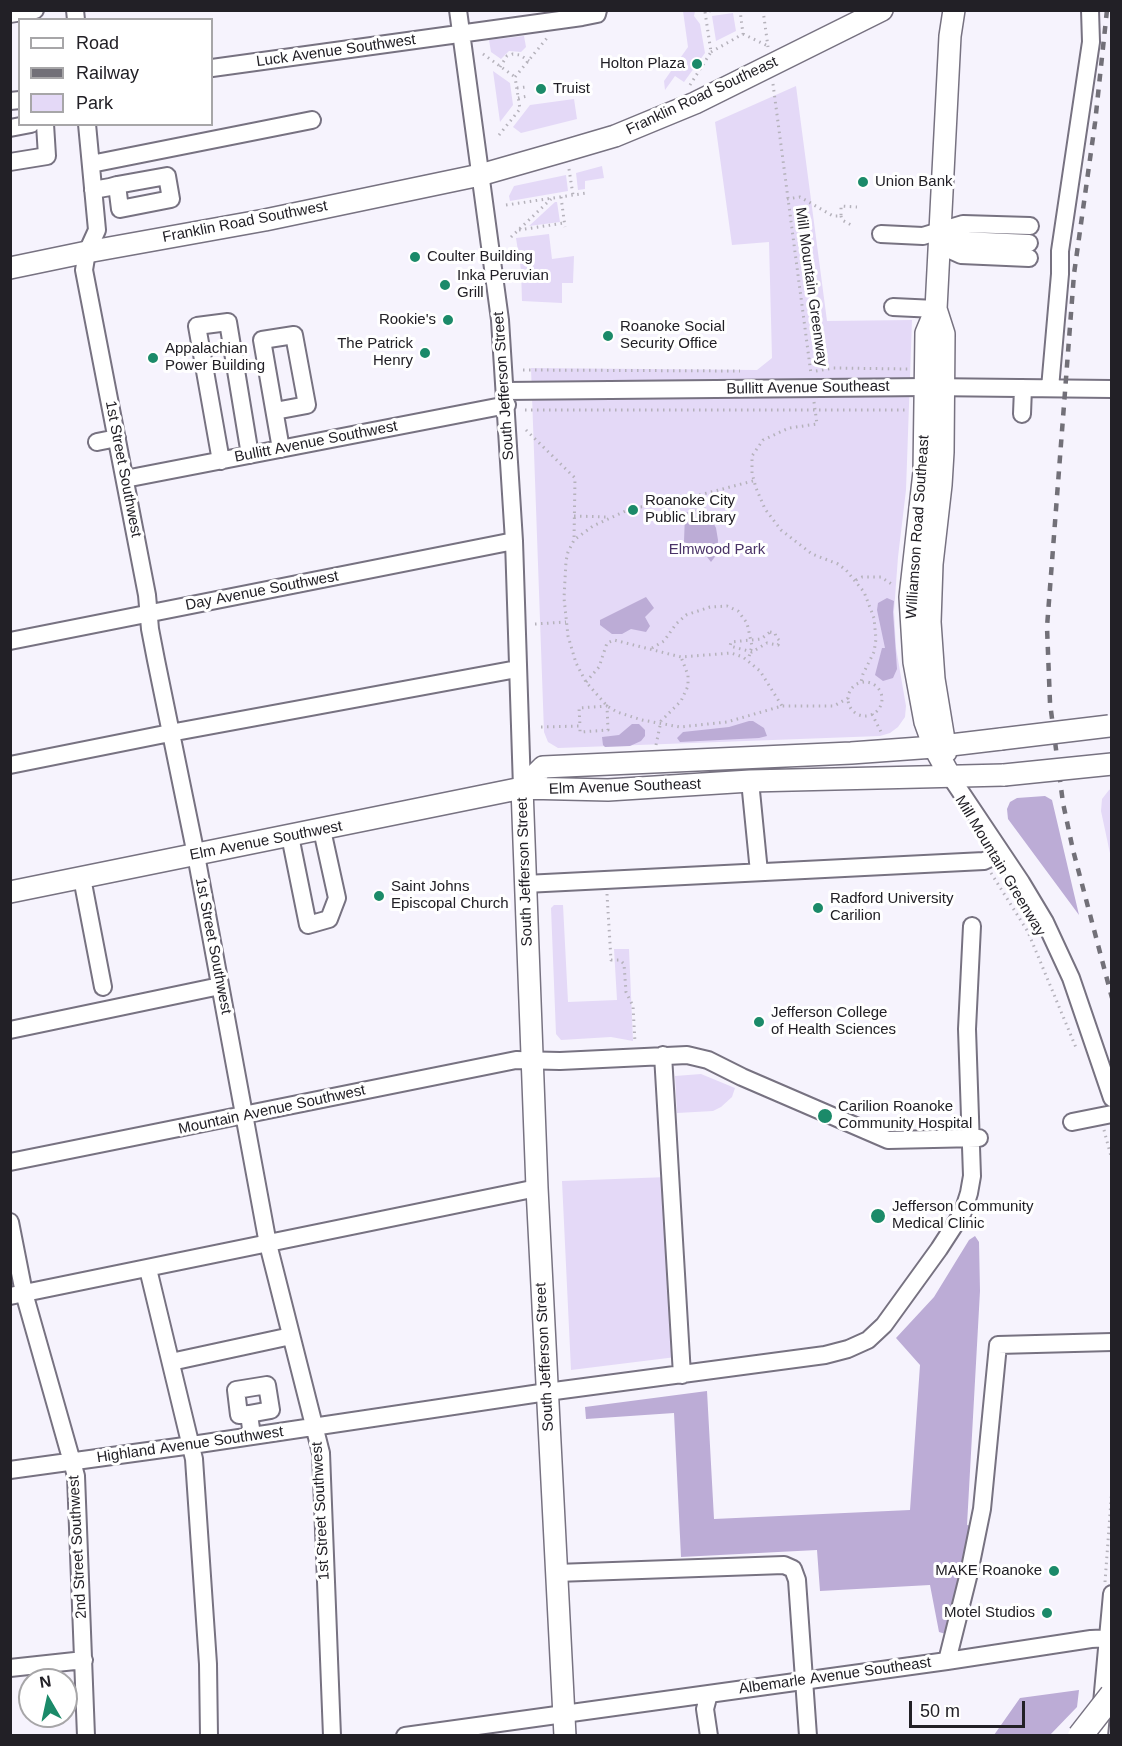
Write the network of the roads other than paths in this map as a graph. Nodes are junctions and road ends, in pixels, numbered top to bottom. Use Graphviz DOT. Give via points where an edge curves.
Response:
graph roads {
  1 [pos="34,10"];
  2 [pos="458,10"];
  3 [pos="598,10"];
  4 [pos="882,10"];
  5 [pos="954,10"];
  6 [pos="1090,10"];
  7 [pos="10,14"];
  8 [pos="461,33"];
  9 [pos="213,68"];
  10 [pos="312,120"];
  11 [pos="34,126"];
  12 [pos="46,126"];
  13 [pos="87,126"];
  14 [pos="10,128"];
  15 [pos="10,162"];
  16 [pos="91,164"];
  17 [pos="480,175"];
  18 [pos="117,185"];
  19 [pos="93,190"];
  20 [pos="881,234"];
  21 [pos="940,238"];
  22 [pos="1029,242"];
  23 [pos="87,252"];
  24 [pos="10,268"];
  25 [pos="893,307"];
  26 [pos="936,309"];
  27 [pos="934,387"];
  28 [pos="1023,388"];
  29 [pos="1050,388"];
  30 [pos="1112,389"];
  31 [pos="506,398"];
  32 [pos="275,411"];
  33 [pos="1022,414"];
  34 [pos="117,438"];
  35 [pos="97,442"];
  36 [pos="281,449"];
  37 [pos="250,455"];
  38 [pos="221,460"];
  39 [pos="125,479"];
  40 [pos="514,541"];
  41 [pos="149,612"];
  42 [pos="10,641"];
  43 [pos="518,669"];
  44 [pos="1110,726"];
  45 [pos="170,733"];
  46 [pos="939,746"];
  47 [pos="1112,764"];
  48 [pos="10,765"];
  49 [pos="950,776"];
  50 [pos="750,781"];
  51 [pos="522,788"];
  52 [pos="322,830"];
  53 [pos="290,836"];
  54 [pos="1001,852"];
  55 [pos="195,855"];
  56 [pos="759,872"];
  57 [pos="82,878"];
  58 [pos="525,884"];
  59 [pos="10,892"];
  60 [pos="972,926"];
  61 [pos="220,986"];
  62 [pos="103,987"];
  63 [pos="10,1030"];
  64 [pos="663,1055"];
  65 [pos="533,1059"];
  66 [pos="1112,1098"];
  67 [pos="244,1116"];
  68 [pos="1106,1116"];
  69 [pos="1072,1122"];
  70 [pos="975,1138"];
  71 [pos="10,1162"];
  72 [pos="537,1188"];
  73 [pos="10,1222"];
  74 [pos="268,1244"];
  75 [pos="148,1269"];
  76 [pos="17,1294"];
  77 [pos="291,1336"];
  78 [pos="1112,1342"];
  79 [pos="171,1362"];
  80 [pos="682,1374"];
  81 [pos="547,1392"];
  82 [pos="249,1414"];
  83 [pos="315,1427"];
  84 [pos="252,1436"];
  85 [pos="192,1445"];
  86 [pos="73,1461"];
  87 [pos="10,1470"];
  88 [pos="556,1573"];
  89 [pos="1108,1591"];
  90 [pos="1109,1638"];
  91 [pos="84,1660"];
  92 [pos="947,1661"];
  93 [pos="10,1668"];
  94 [pos="805,1680"];
  95 [pos="709,1694"];
  96 [pos="1112,1695"];
  97 [pos="564,1714"];
  98 [pos="86,1736"];
  99 [pos="210,1736"];
  100 [pos="332,1736"];
  101 [pos="405,1736"];
  102 [pos="565,1736"];
  103 [pos="709,1736"];
  104 [pos="808,1736"];
  105 [pos="1080,1736"];
  106 [pos="1099,1736"];
  1 -- 7 [label="street"];
  2 -- 8 [label="street, South Jefferson Street"];
  3 -- 8 [label="street, Luck Avenue Southwest" via="597,14 563,20"];
  4 -- 17 [label="main road, Franklin Road Southeast" via="769,56 695,103 635,128"];
  5 -- 21 [label="main road, Williamson Road Southeast"];
  6 -- 29 [label="street" via="1090,42 1059,251"];
  8 -- 9 [label="street, Luck Avenue Southwest"];
  8 -- 17 [label="street, South Jefferson Street"];
  10 -- 16 [label="street"];
  11 -- 14 [label="street"];
  12 -- 15 [label="street" via="47,156"];
  13 -- 16 [label="street, 1st Street Southwest"];
  16 -- 19 [label="street, 1st Street Southwest"];
  17 -- 23 [label="main road, Franklin Road Southwest"];
  17 -- 31 [label="street, South Jefferson Street" via="500,320"];
  18 -- 19 [label="street"];
  19 -- 23 [label="street, 1st Street Southwest" via="98,230"];
  20 -- 21 [label="street"];
  21 -- 22 [label="street"];
  21 -- 26 [label="main road, Williamson Road Southeast"];
  23 -- 24 [label="main road, Franklin Road Southwest"];
  23 -- 34 [label="street, 1st Street Southwest" via="84,270"];
  25 -- 26 [label="street"];
  26 -- 27 [label="main road, Williamson Road Southeast" via="926,333"];
  27 -- 28 [label="street, Bullitt Avenue Southeast"];
  27 -- 31 [label="street, Bullitt Avenue Southeast" via="812,380"];
  27 -- 46 [label="main road, Williamson Road Southeast" via="910,622 925,722"];
  28 -- 29 [label="street, Bullitt Avenue Southeast"];
  28 -- 33 [label="street"];
  29 -- 30 [label="street, Bullitt Avenue Southeast"];
  31 -- 36 [label="street, Bullitt Avenue Southwest"];
  31 -- 40 [label="street, South Jefferson Street"];
  32 -- 32 [label="street" via="307,405 294,335 262,340"];
  32 -- 36 [label="street"];
  34 -- 35 [label="street"];
  34 -- 39 [label="street, 1st Street Southwest"];
  36 -- 37 [label="street, Bullitt Avenue Southwest"];
  37 -- 38 [label="street, Bullitt Avenue Southwest"];
  37 -- 38 [label="street" via="228,322 197,326"];
  38 -- 39 [label="street, Bullitt Avenue Southwest"];
  39 -- 41 [label="street, 1st Street Southwest"];
  40 -- 41 [label="street, Day Avenue Southwest"];
  40 -- 43 [label="street, South Jefferson Street"];
  41 -- 42 [label="street, Day Avenue Southwest"];
  41 -- 45 [label="street, 1st Street Southwest"];
  43 -- 45 [label="street"];
  43 -- 51 [label="street, South Jefferson Street"];
  44 -- 46 [label="main road, Elm Avenue Southeast, bridge"];
  45 -- 48 [label="street"];
  45 -- 55 [label="street, 1st Street Southwest"];
  46 -- 49 [label="main road, Williamson Road Southeast"];
  46 -- 51 [label="main road, Elm Avenue Southeast" via="543,766"];
  47 -- 49 [label="main road, Elm Avenue Southeast, bridge"];
  49 -- 50 [label="main road, Elm Avenue Southeast"];
  49 -- 54 [label="street, Williamson Road Southeast"];
  50 -- 51 [label="main road, Elm Avenue Southeast" via="608,790"];
  50 -- 56 [label="street"];
  51 -- 52 [label="main road, Elm Avenue Southwest"];
  51 -- 58 [label="main road, South Jefferson Street"];
  52 -- 53 [label="main road, Elm Avenue Southwest"];
  52 -- 53 [label="street" via="337,898 329,919 308,925"];
  53 -- 55 [label="main road, Elm Avenue Southwest"];
  54 -- 56 [label="street" via="984,861"];
  54 -- 66 [label="street, Williamson Road Southeast" via="1035,904 1071,978"];
  55 -- 57 [label="main road, Elm Avenue Southwest"];
  55 -- 61 [label="street, 1st Street Southwest"];
  56 -- 58 [label="street"];
  57 -- 59 [label="main road, Elm Avenue Southwest"];
  57 -- 62 [label="street"];
  58 -- 65 [label="main road, South Jefferson Street"];
  60 -- 70 [label="street, Highland Avenue Southwest" via="967,1029"];
  61 -- 63 [label="street"];
  61 -- 67 [label="street, 1st Street Southwest"];
  64 -- 65 [label="street, Mountain Avenue Southwest"];
  64 -- 70 [label="street, Mountain Avenue Southwest" via="687,1054 708,1060 888,1140"];
  64 -- 80 [label="street"];
  65 -- 67 [label="street, Mountain Avenue Southwest"];
  65 -- 72 [label="main road, South Jefferson Street"];
  67 -- 71 [label="street, Mountain Avenue Southwest"];
  67 -- 74 [label="street, 1st Street Southwest"];
  68 -- 69 [label="street"];
  70 -- 80 [label="street, Highland Avenue Southwest" via="972,1176 963,1212 884,1325 868,1340 825,1355"];
  72 -- 74 [label="street"];
  72 -- 81 [label="main road, South Jefferson Street"];
  73 -- 76 [label="street, 2nd Street Southwest"];
  74 -- 75 [label="street"];
  74 -- 77 [label="street, 1st Street Southwest"];
  75 -- 76 [label="street"];
  75 -- 79 [label="street"];
  76 -- 86 [label="street, 2nd Street Southwest"];
  77 -- 79 [label="street"];
  77 -- 83 [label="street, 1st Street Southwest"];
  78 -- 92 [label="street" via="998,1345 982,1509"];
  79 -- 85 [label="street"];
  80 -- 81 [label="street, Highland Avenue Southwest"];
  81 -- 83 [label="street, Highland Avenue Southwest"];
  81 -- 88 [label="main road, South Jefferson Street"];
  82 -- 84 [label="street"];
  83 -- 84 [label="street, Highland Avenue Southwest"];
  83 -- 100 [label="street, 1st Street Southwest" via="321,1453"];
  84 -- 85 [label="street, Highland Avenue Southwest"];
  85 -- 86 [label="street, Highland Avenue Southwest"];
  85 -- 99 [label="street" via="198,1490"];
  86 -- 87 [label="street, Highland Avenue Southwest"];
  86 -- 91 [label="street, 2nd Street Southwest"];
  88 -- 94 [label="street" via="784,1565 793,1569 797,1580"];
  88 -- 97 [label="main road, South Jefferson Street"];
  89 -- 90 [label="street"];
  90 -- 92 [label="street, Albemarle Avenue Southeast"];
  90 -- 106 [label="street"];
  91 -- 93 [label="street"];
  91 -- 98 [label="street, 2nd Street Southwest"];
  92 -- 94 [label="street, Albemarle Avenue Southeast"];
  94 -- 95 [label="street, Albemarle Avenue Southeast"];
  94 -- 104 [label="street"];
  95 -- 97 [label="street, Albemarle Avenue Southeast"];
  95 -- 103 [label="street" via="705,1709"];
  96 -- 105 [label="highway, bridge"];
  97 -- 101 [label="street, Albemarle Avenue Southeast"];
  97 -- 102 [label="main road, South Jefferson Street"];
}
